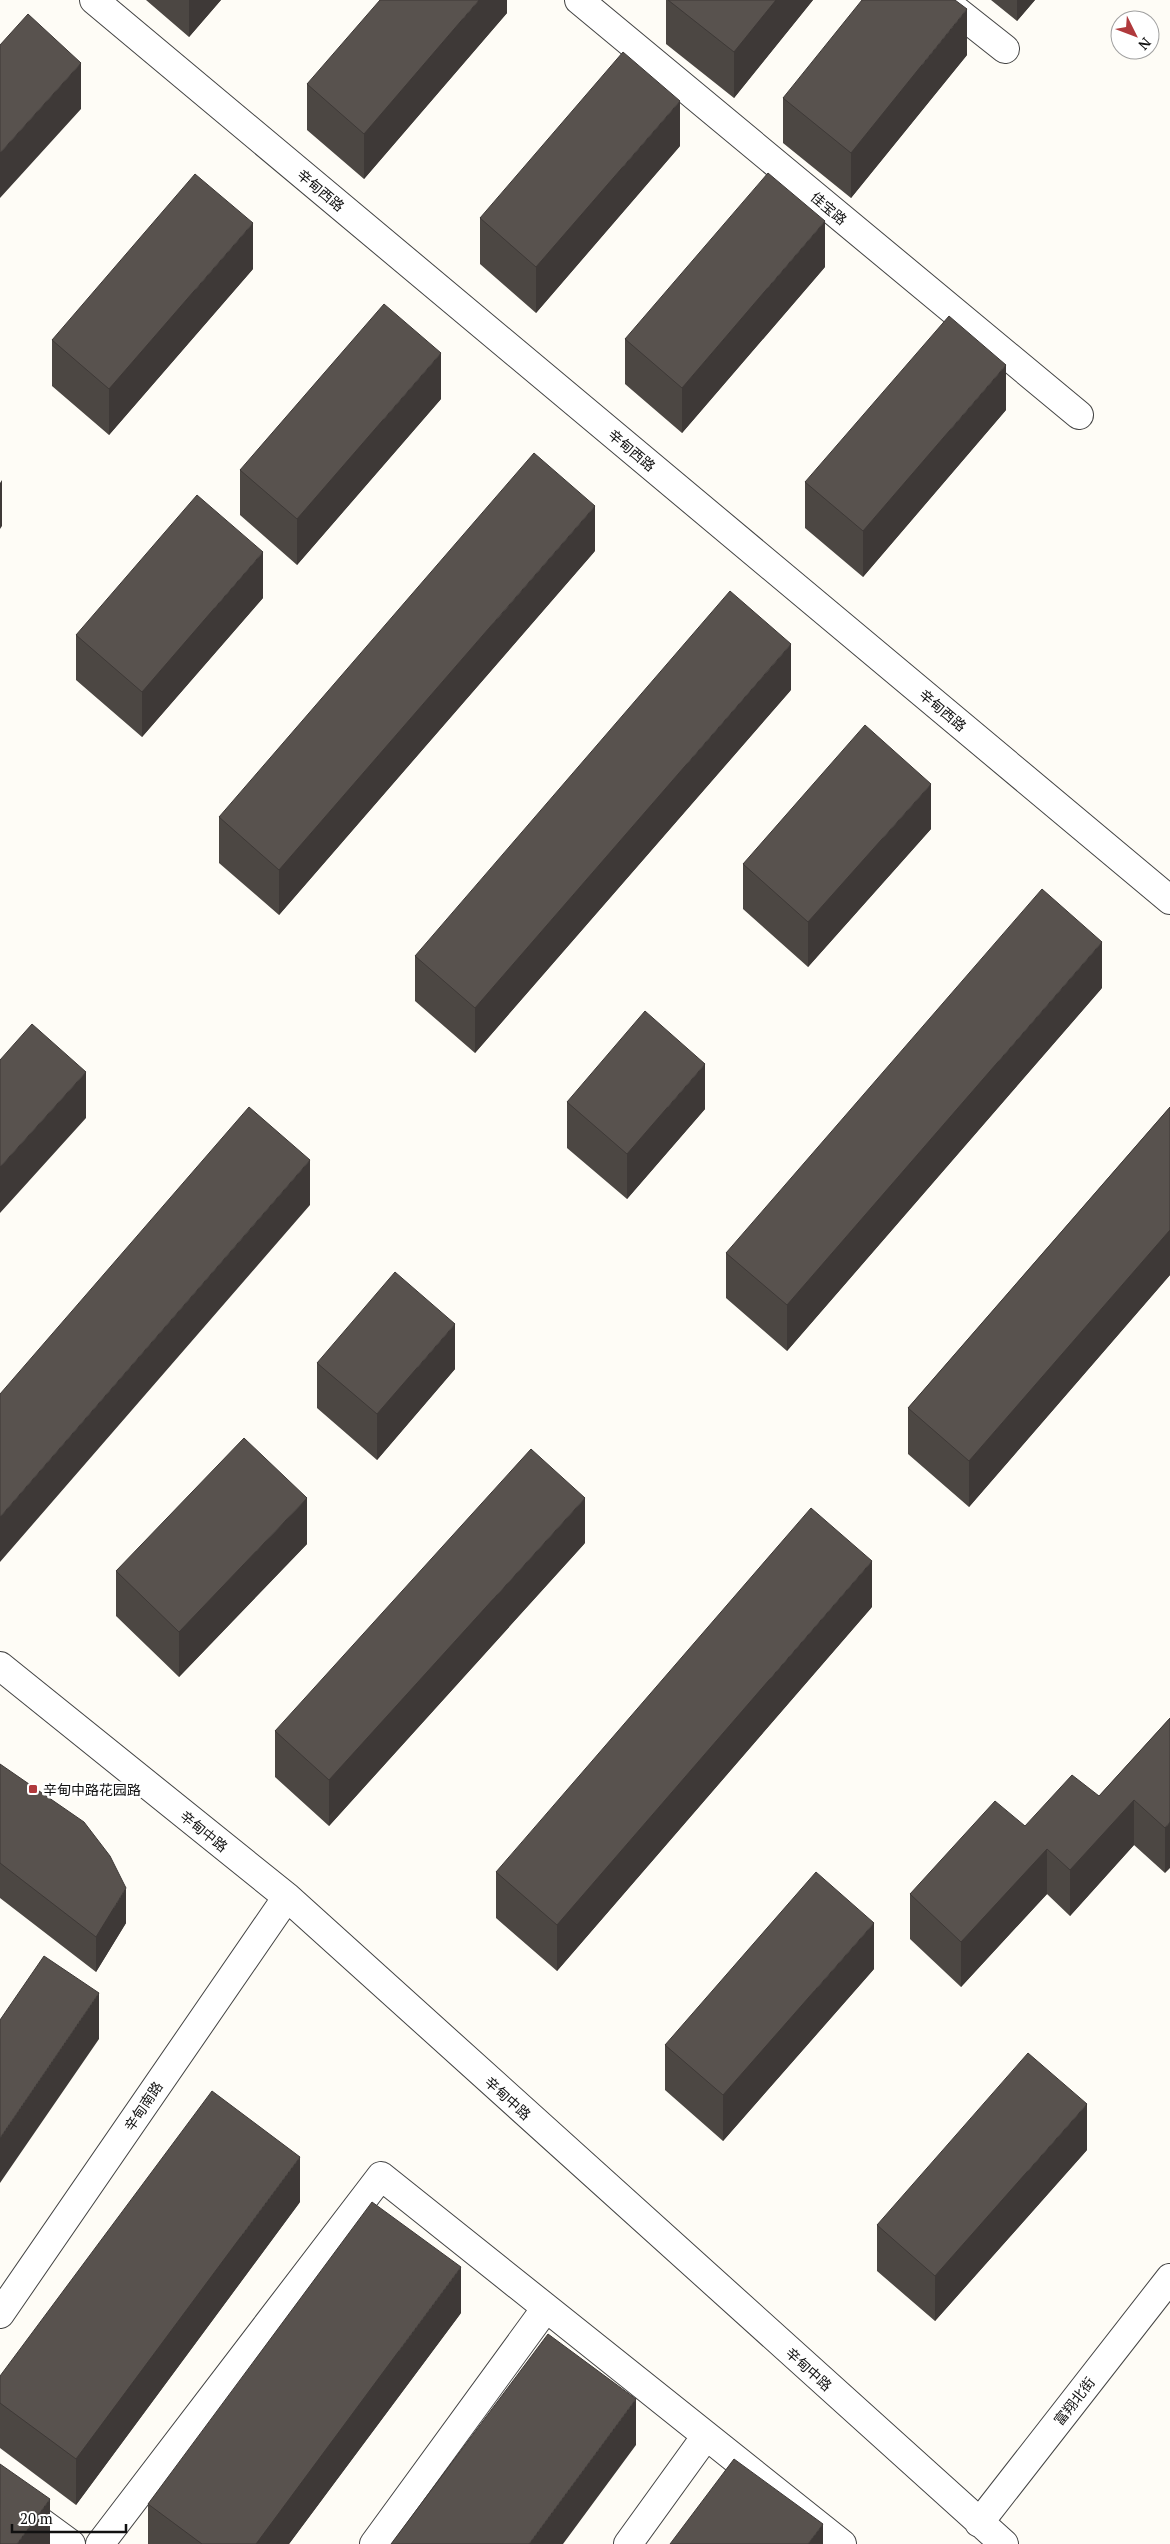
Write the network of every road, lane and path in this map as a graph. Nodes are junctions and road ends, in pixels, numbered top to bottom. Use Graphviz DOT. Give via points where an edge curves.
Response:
graph roads {
  1 [pos="94,0"];
  2 [pos="579,0"];
  3 [pos="943,0"];
  4 [pos="1005,49"];
  5 [pos="1079,415"];
  6 [pos="1170,900"];
  7 [pos="0,1666"];
  8 [pos="286,1897"];
  9 [pos="1170,2278"];
  10 [pos="546,2308"];
  11 [pos="0,2314"];
  12 [pos="706,2436"];
  13 [pos="0,2492"];
  14 [pos="979,2523"];
  15 [pos="71,2544"];
  16 [pos="100,2544"];
  17 [pos="374,2544"];
  18 [pos="628,2544"];
  19 [pos="842,2544"];
  20 [pos="1004,2544"];
  1 -- 6 [label="street, 辛甸西路"];
  2 -- 5 [label="street, 佳宝路"];
  3 -- 4 [label="street"];
  7 -- 8 [label="street, 辛甸中路"];
  8 -- 11 [label="street, 辛甸南路"];
  8 -- 14 [label="street, 辛甸中路"];
  9 -- 14 [label="street, 富翔北街"];
  10 -- 12 [label="street"];
  10 -- 16 [label="street" via="381,2176"];
  10 -- 17 [label="street"];
  12 -- 18 [label="street"];
  12 -- 19 [label="street"];
  13 -- 15 [label="street"];
  14 -- 20 [label="street, 辛甸中路"];
}
